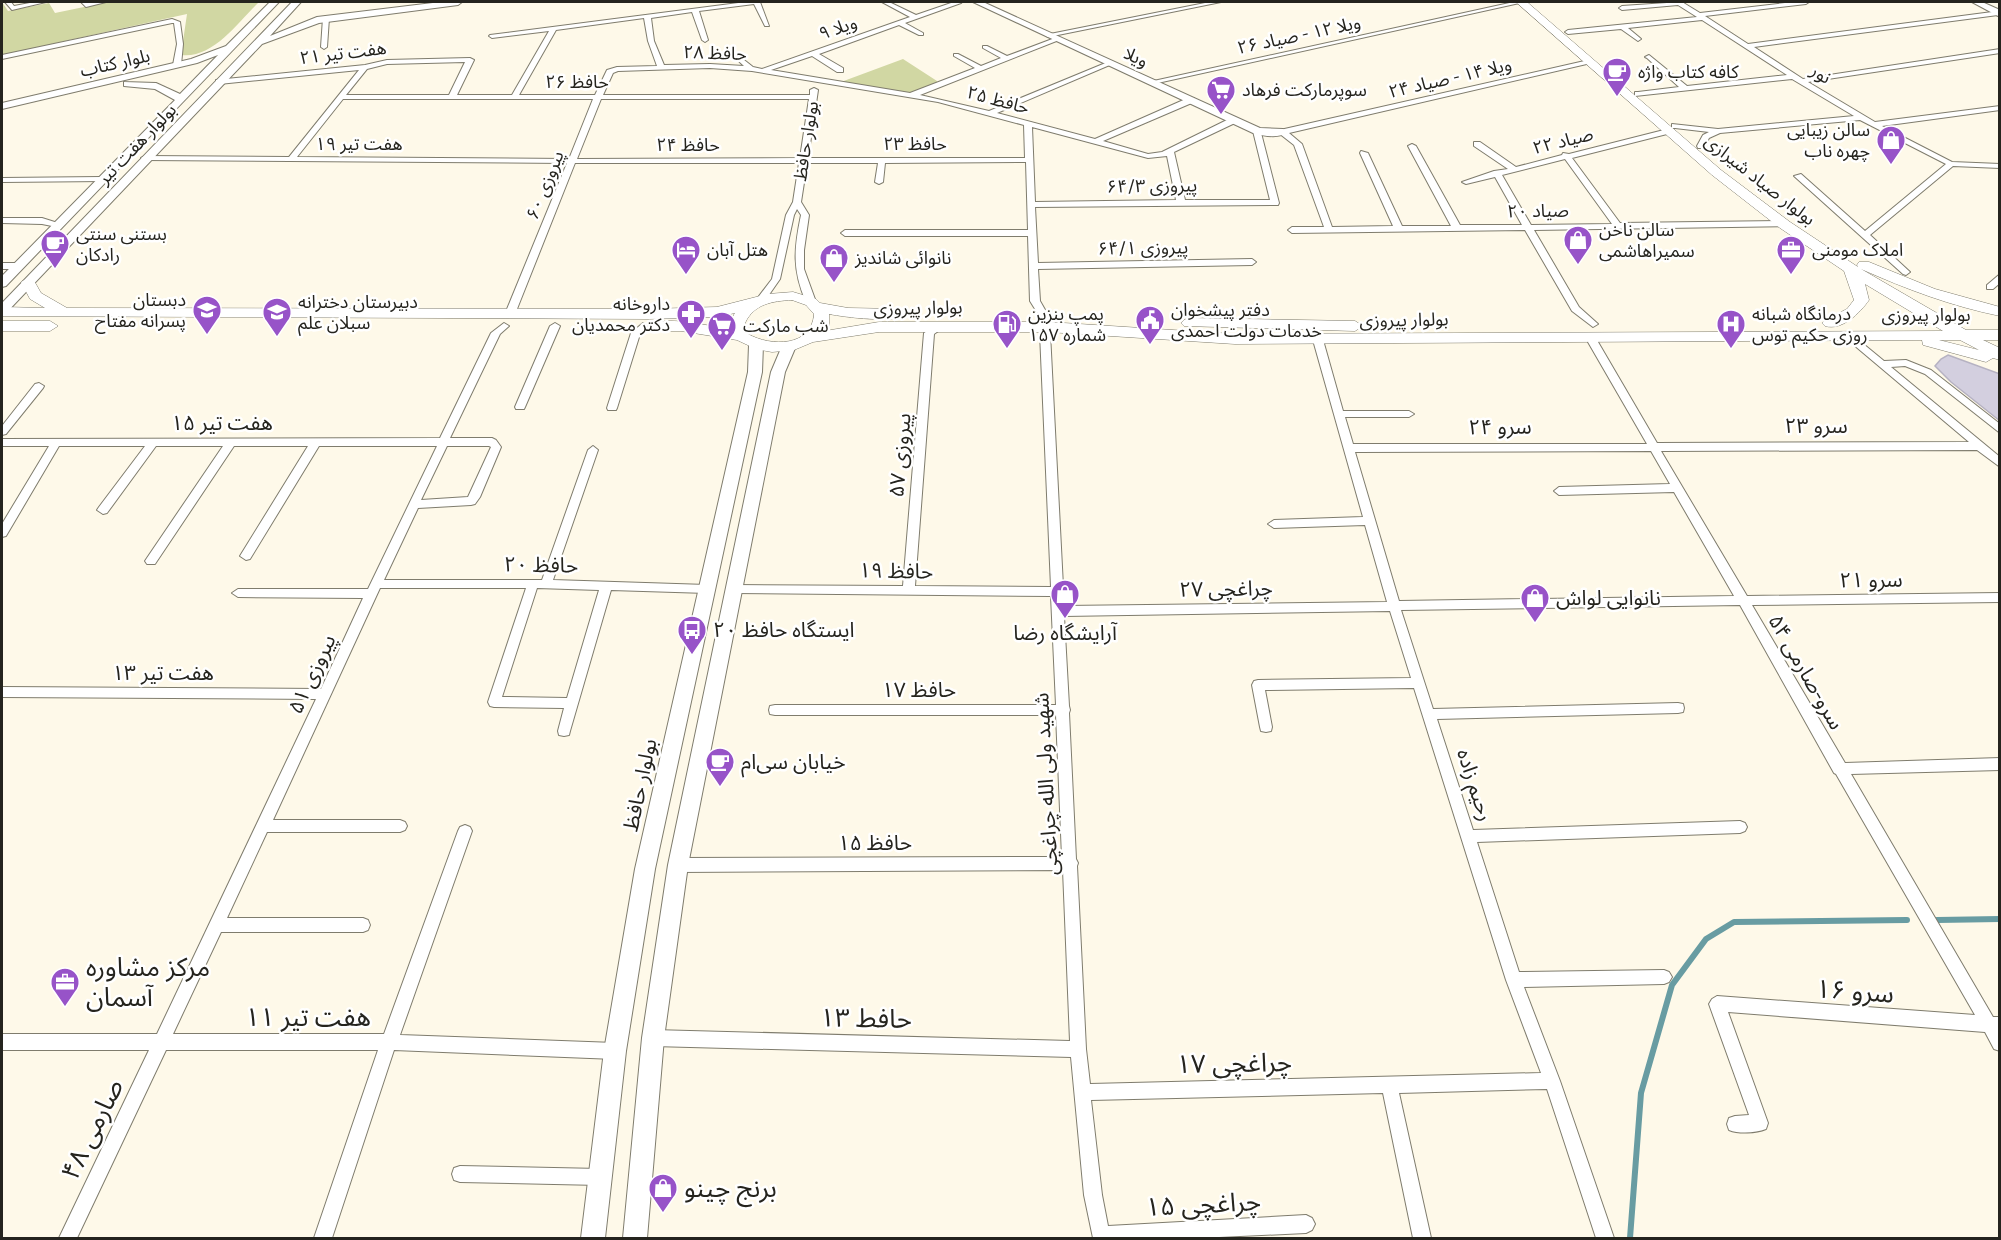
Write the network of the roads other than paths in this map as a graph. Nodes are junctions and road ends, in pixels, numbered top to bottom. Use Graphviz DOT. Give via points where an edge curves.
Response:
graph roads {
  1 [pos="8,2"];
  2 [pos="43,2"];
  3 [pos="84,2"];
  4 [pos="103,2"];
  5 [pos="275,2"];
  6 [pos="418,2"];
  7 [pos="458,2"];
  8 [pos="756,2"];
  9 [pos="885,2"];
  10 [pos="959,2"];
  11 [pos="977,2"];
  12 [pos="1218,2"];
  13 [pos="1521,2"];
  14 [pos="1532,2"];
  15 [pos="1679,2"];
  16 [pos="1806,2"];
  17 [pos="1976,2"];
  18 [pos="1991,2"];
  19 [pos="294,4"];
  20 [pos="1623,8"];
  21 [pos="695,9"];
  22 [pos="1999,11"];
  23 [pos="315,15"];
  24 [pos="647,15"];
  25 [pos="1702,16"];
  26 [pos="915,17"];
  27 [pos="900,22"];
  28 [pos="766,25"];
  29 [pos="1622,26"];
  30 [pos="554,28"];
  31 [pos="1569,32"];
  32 [pos="921,34"];
  33 [pos="492,36"];
  34 [pos="1053,37"];
  35 [pos="1638,39"];
  36 [pos="705,40"];
  37 [pos="234,45"];
  38 [pos="254,46"];
  39 [pos="1749,46"];
  40 [pos="324,47"];
  41 [pos="985,47"];
  42 [pos="2000,51"];
  43 [pos="813,53"];
  44 [pos="734,54"];
  45 [pos="956,55"];
  46 [pos="2,57"];
  47 [pos="1649,57"];
  48 [pos="1008,59"];
  49 [pos="1589,62"];
  50 [pos="1110,63"];
  51 [pos="177,65"];
  52 [pos="365,67"];
  53 [pos="661,67"];
  54 [pos="752,69"];
  55 [pos="982,69"];
  56 [pos="613,70"];
  57 [pos="840,70"];
  58 [pos="154,71"];
  59 [pos="761,71"];
  60 [pos="1799,78"];
  61 [pos="816,80"];
  62 [pos="219,82"];
  63 [pos="1153,82"];
  64 [pos="147,84"];
  65 [pos="1686,88"];
  66 [pos="1638,94"];
  67 [pos="911,95"];
  68 [pos="341,97"];
  69 [pos="452,97"];
  70 [pos="514,97"];
  71 [pos="598,97"];
  72 [pos="813,97"];
  73 [pos="180,99"];
  74 [pos="1191,100"];
  75 [pos="2,106"];
  76 [pos="2000,108"];
  77 [pos="2,112"];
  78 [pos="991,113"];
  79 [pos="1860,118"];
  80 [pos="1234,120"];
  81 [pos="1028,123"];
  82 [pos="1873,125"];
  83 [pos="1672,128"];
  84 [pos="1257,131"];
  85 [pos="1718,131"];
  86 [pos="1283,132"];
  87 [pos="1095,142"];
  88 [pos="1477,144"];
  89 [pos="1412,146"];
  90 [pos="1701,146"];
  91 [pos="1170,152"];
  92 [pos="1364,153"];
  93 [pos="1566,155"];
  94 [pos="145,158"];
  95 [pos="291,159"];
  96 [pos="803,159"];
  97 [pos="882,159"];
  98 [pos="1028,160"];
  99 [pos="573,161"];
  100 [pos="1951,164"];
  101 [pos="2000,166"];
  102 [pos="1514,169"];
  103 [pos="1497,173"];
  104 [pos="1797,176"];
  105 [pos="101,179"];
  106 [pos="2,180"];
  107 [pos="879,182"];
  108 [pos="1466,182"];
  109 [pos="797,202"];
  110 [pos="1181,202"];
  111 [pos="1030,205"];
  112 [pos="2,221"];
  113 [pos="57,224"];
  114 [pos="1785,224"];
  115 [pos="1618,226"];
  116 [pos="1528,227"];
  117 [pos="1457,228"];
  118 [pos="1399,229"];
  119 [pos="1292,230"];
  120 [pos="1329,230"];
  121 [pos="845,233"];
  122 [pos="1030,233"];
  123 [pos="1864,235"];
  124 [pos="1252,262"];
  125 [pos="1853,265"];
  126 [pos="2,266"];
  127 [pos="17,266"];
  128 [pos="1035,266"];
  129 [pos="1906,272"];
  130 [pos="2000,277"];
  131 [pos="28,282"];
  132 [pos="2,283"];
  133 [pos="1990,287"];
  134 [pos="756,303"];
  135 [pos="814,304"];
  136 [pos="2,311"];
  137 [pos="2000,312"];
  138 [pos="66,313"];
  139 [pos="507,320"];
  140 [pos="1046,321"];
  141 [pos="1938,322"];
  142 [pos="2000,322"];
  143 [pos="1830,323"];
  144 [pos="2,326"];
  145 [pos="48,326"];
  146 [pos="555,326"];
  147 [pos="643,326"];
  148 [pos="939,327"];
  149 [pos="1960,328"];
  150 [pos="1594,331"];
  151 [pos="1899,334"];
  152 [pos="1847,335"];
  153 [pos="1991,335"];
  154 [pos="809,338"];
  155 [pos="1318,340"];
  156 [pos="2,341"];
  157 [pos="749,341"];
  158 [pos="2000,343"];
  159 [pos="789,346"];
  160 [pos="2000,355"];
  161 [pos="2000,362"];
  162 [pos="1883,364"];
  163 [pos="39,386"];
  164 [pos="520,407"];
  165 [pos="612,408"];
  166 [pos="1339,414"];
  167 [pos="1409,414"];
  168 [pos="2000,430"];
  169 [pos="2,432"];
  170 [pos="2,442"];
  171 [pos="56,442"];
  172 [pos="153,442"];
  173 [pos="443,442"];
  174 [pos="230,443"];
  175 [pos="315,443"];
  176 [pos="1652,446"];
  177 [pos="1979,446"];
  178 [pos="1348,448"];
  179 [pos="593,450"];
  180 [pos="2000,463"];
  181 [pos="1677,488"];
  182 [pos="1558,490"];
  183 [pos="413,504"];
  184 [pos="103,510"];
  185 [pos="1369,521"];
  186 [pos="1274,524"];
  187 [pos="2,534"];
  188 [pos="246,556"];
  189 [pos="151,561"];
  190 [pos="540,584"];
  191 [pos="606,586"];
  192 [pos="373,589"];
  193 [pos="707,589"];
  194 [pos="735,589"];
  195 [pos="909,590"];
  196 [pos="1058,592"];
  197 [pos="238,593"];
  198 [pos="2000,597"];
  199 [pos="1743,602"];
  200 [pos="1568,604"];
  201 [pos="1394,606"];
  202 [pos="1059,610"];
  203 [pos="1419,683"];
  204 [pos="2,692"];
  205 [pos="324,694"];
  206 [pos="570,703"];
  207 [pos="1678,708"];
  208 [pos="775,710"];
  209 [pos="1064,710"];
  210 [pos="1428,714"];
  211 [pos="1266,727"];
  212 [pos="564,731"];
  213 [pos="2000,764"];
  214 [pos="1839,769"];
  215 [pos="263,826"];
  216 [pos="400,826"];
  217 [pos="1740,827"];
  218 [pos="465,831"];
  219 [pos="1468,836"];
  220 [pos="1071,863"];
  221 [pos="678,865"];
  222 [pos="217,925"];
  223 [pos="363,925"];
  224 [pos="1664,977"];
  225 [pos="1514,980"];
  226 [pos="1994,1025"];
  227 [pos="652,1038"];
  228 [pos="2,1042"];
  229 [pos="162,1042"];
  230 [pos="389,1042"];
  231 [pos="2000,1043"];
  232 [pos="1078,1049"];
  233 [pos="615,1051"];
  234 [pos="1552,1081"];
  235 [pos="1389,1084"];
  236 [pos="1082,1092"];
  237 [pos="1735,1124"];
  238 [pos="460,1174"];
  239 [pos="600,1177"];
  240 [pos="1306,1224"];
  241 [pos="1102,1237"];
  242 [pos="68,1239"];
  243 [pos="323,1239"];
  244 [pos="593,1239"];
  245 [pos="635,1239"];
  246 [pos="1422,1239"];
  247 [pos="1605,1239"];
  1 -- 2 [label="street" via="12,8"];
  3 -- 4 [label="street"];
  5 -- 37 [label="street, بولوار هفت تیر"];
  6 -- 23 [label="street"];
  7 -- 23 [label="street"];
  8 -- 21 [label="street"];
  8 -- 28 [label="street"];
  9 -- 26 [label="street"];
  10 -- 26 [label="street, ویلا ۹"];
  11 -- 34 [label="street, ویلا"];
  12 -- 34 [label="street"];
  13 -- 49 [label="main road, بولوار صیاد شیرازی"];
  13 -- 63 [label="street, ویلا ۱۲ - صیاد ۲۶"];
  14 -- 31 [label="main road, بولوار صیاد شیرازی"];
  15 -- 20 [label="street"];
  15 -- 25 [label="street, نور"];
  16 -- 25 [label="street"];
  17 -- 22 [label="street"];
  18 -- 22 [label="street"];
  19 -- 23 [label="street"];
  19 -- 38 [label="street, بولوار هفت تیر"];
  21 -- 24 [label="street"];
  21 -- 36 [label="street"];
  22 -- 39 [label="street"];
  23 -- 38 [label="street"];
  23 -- 40 [label="street"];
  24 -- 30 [label="street"];
  24 -- 53 [label="street"];
  25 -- 29 [label="street"];
  25 -- 39 [label="street, نور"];
  26 -- 27 [label="street, ویلا ۹"];
  27 -- 32 [label="street"];
  27 -- 43 [label="street, ویلا ۹"];
  29 -- 31 [label="street"];
  29 -- 35 [label="street"];
  30 -- 33 [label="street"];
  30 -- 70 [label="street"];
  31 -- 66 [label="main road, بولوار صیاد شیرازی"];
  34 -- 48 [label="street"];
  34 -- 50 [label="street, ویلا"];
  37 -- 51 [label="street, بلوار کتاب"];
  37 -- 73 [label="street, بولوار هفت تیر"];
  38 -- 62 [label="street, بولوار هفت تیر"];
  39 -- 60 [label="street, نور"];
  41 -- 48 [label="street"];
  42 -- 60 [label="street"];
  43 -- 57 [label="street"];
  43 -- 59 [label="street, ویلا ۹"];
  44 -- 54 [label="street"];
  45 -- 55 [label="street"];
  46 -- 51 [label="street" via="172,21 177,22 180,30"];
  47 -- 65 [label="street"];
  48 -- 55 [label="street"];
  49 -- 83 [label="main road, بولوار صیاد شیرازی"];
  49 -- 86 [label="street, ویلا ۱۴ - صیاد ۲۴"];
  50 -- 63 [label="street, ویلا"];
  50 -- 78 [label="street"];
  51 -- 58 [label="street, بلوار کتاب"];
  52 -- 62 [label="street, هفت تیر ۲۱"];
  52 -- 68 [label="street"];
  52 -- 69 [label="street, هفت تیر ۲۱" via="387,62 471,61"];
  53 -- 54 [label="street, حافظ ۲۸"];
  53 -- 56 [label="street, حافظ ۲۸"];
  54 -- 59 [label="street, حافظ ۲۸"];
  55 -- 67 [label="street"];
  56 -- 71 [label="street, پیروزی ۶۰"];
  58 -- 64 [label="street" via="163,76"];
  58 -- 75 [label="street, بلوار کتاب"];
  59 -- 61 [label="street, حافظ ۲۸"];
  60 -- 65 [label="street"];
  60 -- 79 [label="street, نور"];
  61 -- 67 [label="street, حافظ ۲۵"];
  61 -- 72 [label="street, بولوار حافظ"];
  62 -- 94 [label="street, بولوار هفت تیر"];
  63 -- 74 [label="street, ویلا"];
  64 -- 73 [label="street, بلوار کتاب" via="160,86"];
  64 -- 77 [label="street, بلوار کتاب" via="107,87"];
  65 -- 66 [label="street"];
  66 -- 83 [label="main road, بولوار صیاد شیرازی"];
  67 -- 78 [label="street, حافظ ۲۵"];
  68 -- 69 [label="street, حافظ ۲۶"];
  68 -- 95 [label="street"];
  69 -- 70 [label="street, حافظ ۲۶"];
  70 -- 71 [label="street, حافظ ۲۶"];
  71 -- 72 [label="street, حافظ ۲۶"];
  71 -- 99 [label="street, پیروزی ۶۰"];
  72 -- 96 [label="street, بولوار حافظ"];
  73 -- 105 [label="street, بولوار هفت تیر"];
  74 -- 80 [label="street, ویلا"];
  74 -- 87 [label="street"];
  76 -- 82 [label="street"];
  78 -- 81 [label="street, حافظ ۲۵"];
  79 -- 82 [label="street, نور"];
  79 -- 85 [label="street, صیاد ۲۲"];
  80 -- 84 [label="street, ویلا"];
  80 -- 91 [label="street"];
  81 -- 87 [label="street, حافظ ۲۵"];
  81 -- 98 [label="street, شهید ولی الله چراغچی"];
  82 -- 100 [label="street, نور"];
  83 -- 85 [label="street, صیاد ۲۲"];
  83 -- 90 [label="main road, بولوار صیاد شیرازی"];
  83 -- 93 [label="street, صیاد ۲۲"];
  83 -- 114 [label="main road, بولوار صیاد شیرازی"];
  84 -- 86 [label="street, ویلا"];
  84 -- 110 [label="street, پیروزی ۶۴/۳" via="1275,203"];
  85 -- 90 [label="street" via="1706,137"];
  86 -- 120 [label="street" via="1298,144"];
  87 -- 91 [label="street, حافظ ۲۵" via="1148,156"];
  88 -- 102 [label="street"];
  89 -- 117 [label="street"];
  90 -- 125 [label="main road, بولوار صیاد شیرازی"];
  91 -- 110 [label="street"];
  92 -- 118 [label="street"];
  93 -- 102 [label="street, صیاد ۲۲"];
  93 -- 115 [label="street"];
  94 -- 95 [label="street, هفت تیر ۱۹"];
  94 -- 131 [label="street, بولوار هفت تیر"];
  95 -- 99 [label="street, هفت تیر ۱۹"];
  96 -- 97 [label="street, حافظ ۲۳"];
  96 -- 99 [label="street, حافظ ۲۴"];
  96 -- 109 [label="street, بولوار حافظ"];
  97 -- 98 [label="street, حافظ ۲۳"];
  97 -- 107 [label="street"];
  98 -- 111 [label="street, شهید ولی الله چراغچی"];
  99 -- 139 [label="street, پیروزی ۶۰"];
  100 -- 101 [label="street"];
  100 -- 123 [label="street"];
  102 -- 103 [label="street, صیاد ۲۲"];
  103 -- 108 [label="street, صیاد ۲۲"];
  103 -- 116 [label="street"];
  104 -- 123 [label="street"];
  105 -- 106 [label="street"];
  105 -- 113 [label="street, بولوار هفت تیر"];
  109 -- 134 [label="street" via="789,215 777,279"];
  109 -- 135 [label="street" via="805,215 798,254 800,278"];
  110 -- 111 [label="street, پیروزی ۶۴/۳"];
  111 -- 122 [label="street, شهید ولی الله چراغچی"];
  112 -- 113 [label="street"];
  113 -- 127 [label="street, بولوار هفت تیر"];
  114 -- 115 [label="street, صیاد ۲۰"];
  114 -- 125 [label="main road, بولوار صیاد شیرازی"];
  115 -- 116 [label="street, صیاد ۲۰"];
  116 -- 117 [label="street, صیاد ۲۰"];
  116 -- 150 [label="street" via="1575,309"];
  117 -- 118 [label="street, صیاد ۲۰"];
  118 -- 120 [label="street, صیاد ۲۰"];
  119 -- 120 [label="street, صیاد ۲۰"];
  121 -- 122 [label="street"];
  122 -- 128 [label="street, شهید ولی الله چراغچی"];
  123 -- 129 [label="street"];
  124 -- 128 [label="street, پیروزی ۶۴/۱"];
  125 -- 137 [label="main road" via="1953,301"];
  125 -- 141 [label="main road, بولوار صیاد شیرازی"];
  125 -- 143 [label="main road" via="1862,300 1852,312"];
  125 -- 149 [label="main road, بولوار صیاد شیرازی"];
  126 -- 127 [label="street"];
  127 -- 132 [label="street, بولوار هفت تیر"];
  128 -- 140 [label="street, شهید ولی الله چراغچی" via="1035,302"];
  130 -- 133 [label="street"];
  131 -- 136 [label="street, بولوار هفت تیر"];
  131 -- 138 [label="main road" via="35,296"];
  134 -- 135 [label="main road" via="793,297"];
  134 -- 139 [label="main road" via="717,312"];
  134 -- 157 [label="main road" via="744,310 737,323"];
  135 -- 140 [label="main road, بولوار پیروزی" via="864,314"];
  135 -- 154 [label="main road" via="823,319 817,333"];
  136 -- 138 [label="main road"];
  138 -- 139 [label="main road"];
  139 -- 145 [label="main road"];
  139 -- 146 [label="main road"];
  139 -- 173 [label="street, پیروزی ۵۱" via="496,333"];
  140 -- 148 [label="main road, بولوار پیروزی"];
  140 -- 150 [label="main road, بولوار پیروزی"];
  140 -- 155 [label="main road, بولوار پیروزی" via="1229,339"];
  140 -- 196 [label="street, شهید ولی الله چراغچی"];
  141 -- 143 [label="main road, بولوار پیروزی"];
  141 -- 149 [label="main road, بولوار پیروزی"];
  142 -- 149 [label="main road, بولوار پیروزی"];
  143 -- 150 [label="main road, بولوار پیروزی"];
  144 -- 145 [label="main road"];
  145 -- 156 [label="main road"];
  146 -- 147 [label="main road"];
  146 -- 164 [label="street"];
  147 -- 157 [label="main road" via="681,327"];
  147 -- 165 [label="street" via="636,333"];
  148 -- 154 [label="main road, بولوار پیروزی" via="879,327"];
  148 -- 195 [label="street, پیروزی ۵۷" via="929,333"];
  149 -- 151 [label="main road, بولوار پیروزی"];
  149 -- 153 [label="main road, بولوار پیروزی"];
  149 -- 160 [label="main road, بولوار صیاد شیرازی"];
  150 -- 152 [label="main road, بولوار پیروزی"];
  150 -- 155 [label="main road, بولوار پیروزی"];
  150 -- 176 [label="street, سرو-صارمی ۵۴" via="1593,342"];
  151 -- 152 [label="main road, بولوار پیروزی"];
  151 -- 161 [label="main road"];
  152 -- 162 [label="street"];
  153 -- 158 [label="main road"];
  154 -- 159 [label="main road"];
  155 -- 166 [label="street, رحیم زاده"];
  157 -- 159 [label="main road" via="766,347"];
  157 -- 193 [label="street, بولوار حافظ" via="755,372"];
  159 -- 194 [label="street" via="778,372"];
  162 -- 168 [label="street" via="1906,363 1928,372"];
  162 -- 177 [label="street"];
  163 -- 169 [label="street"];
  166 -- 167 [label="street"];
  166 -- 178 [label="street, رحیم زاده"];
  170 -- 171 [label="street, هفت تیر ۱۵"];
  171 -- 172 [label="street, هفت تیر ۱۵"];
  171 -- 187 [label="street"];
  172 -- 174 [label="street, هفت تیر ۱۵"];
  172 -- 184 [label="street"];
  173 -- 175 [label="street, هفت تیر ۱۵"];
  173 -- 183 [label="street, پیروزی ۵۱"];
  173 -- 183 [label="street, هفت تیر ۱۵" via="492,442 496,447 471,501"];
  174 -- 175 [label="street, هفت تیر ۱۵"];
  174 -- 189 [label="street"];
  175 -- 188 [label="street"];
  176 -- 177 [label="street, سرو ۲۳"];
  176 -- 178 [label="street, سرو ۲۴"];
  176 -- 181 [label="street, سرو-صارمی ۵۴"];
  177 -- 180 [label="street"];
  178 -- 185 [label="street, رحیم زاده"];
  179 -- 190 [label="street"];
  181 -- 182 [label="street"];
  181 -- 199 [label="street, سرو-صارمی ۵۴"];
  183 -- 192 [label="street, پیروزی ۵۱"];
  185 -- 186 [label="street"];
  185 -- 201 [label="street, رحیم زاده"];
  190 -- 191 [label="street, حافظ ۲۰"];
  190 -- 192 [label="street, حافظ ۲۰"];
  190 -- 206 [label="street" via="494,702"];
  191 -- 193 [label="street, حافظ ۲۰"];
  191 -- 206 [label="street"];
  192 -- 197 [label="street, حافظ ۲۰"];
  192 -- 205 [label="street, پیروزی ۵۱"];
  193 -- 233 [label="street, بولوار حافظ" via="645,869"];
  194 -- 195 [label="street, حافظ ۱۹"];
  194 -- 221 [label="street"];
  195 -- 196 [label="street, حافظ ۱۹"];
  196 -- 202 [label="street, شهید ولی الله چراغچی"];
  198 -- 199 [label="street, سرو ۲۱"];
  199 -- 200 [label="street, سرو ۲۱"];
  199 -- 214 [label="street, سرو-صارمی ۵۴"];
  200 -- 201 [label="street, چراغچی ۲۷"];
  201 -- 202 [label="street, چراغچی ۲۷"];
  201 -- 203 [label="street, رحیم زاده"];
  202 -- 209 [label="street, شهید ولی الله چراغچی"];
  203 -- 210 [label="street, رحیم زاده"];
  203 -- 211 [label="street" via="1258,685"];
  204 -- 205 [label="street, هفت تیر ۱۳"];
  205 -- 215 [label="street, پیروزی ۵۱"];
  206 -- 212 [label="street"];
  207 -- 210 [label="street"];
  208 -- 209 [label="street, حافظ ۱۷"];
  209 -- 220 [label="street, شهید ولی الله چراغچی"];
  210 -- 219 [label="street, رحیم زاده"];
  213 -- 214 [label="street"];
  214 -- 226 [label="street, سرو-صارمی ۵۴"];
  215 -- 216 [label="street"];
  215 -- 222 [label="street, پیروزی ۵۱"];
  217 -- 219 [label="street"];
  218 -- 230 [label="street"];
  219 -- 225 [label="street, رحیم زاده"];
  220 -- 221 [label="street, حافظ ۱۵"];
  220 -- 232 [label="street, شهید ولی الله چراغچی"];
  221 -- 227 [label="street"];
  222 -- 223 [label="street"];
  222 -- 229 [label="street, پیروزی ۵۱"];
  224 -- 225 [label="street"];
  225 -- 234 [label="street, رحیم زاده"];
  226 -- 231 [label="street, سرو-صارمی ۵۴"];
  226 -- 237 [label="street, سرو ۱۶" via="1718,1004 1760,1123"];
  227 -- 232 [label="street, حافط ۱۳"];
  227 -- 245 [label="street"];
  228 -- 229 [label="street, هفت تیر ۱۱"];
  229 -- 230 [label="street, هفت تیر ۱۱"];
  229 -- 242 [label="street, صارمی ۴۸"];
  230 -- 233 [label="street, هفت تیر ۱۱"];
  230 -- 243 [label="street"];
  232 -- 236 [label="street, شهید ولی الله چراغچی"];
  233 -- 239 [label="street, بولوار حافظ"];
  234 -- 235 [label="street, چراغچی ۱۷"];
  234 -- 247 [label="street, رحیم زاده"];
  235 -- 236 [label="street, چراغچی ۱۷"];
  235 -- 246 [label="street"];
  236 -- 241 [label="street, شهید ولی الله چراغچی" via="1093,1195"];
  238 -- 239 [label="street"];
  239 -- 244 [label="street, بولوار حافظ"];
  240 -- 241 [label="street, چراغچی ۱۵"];
}
